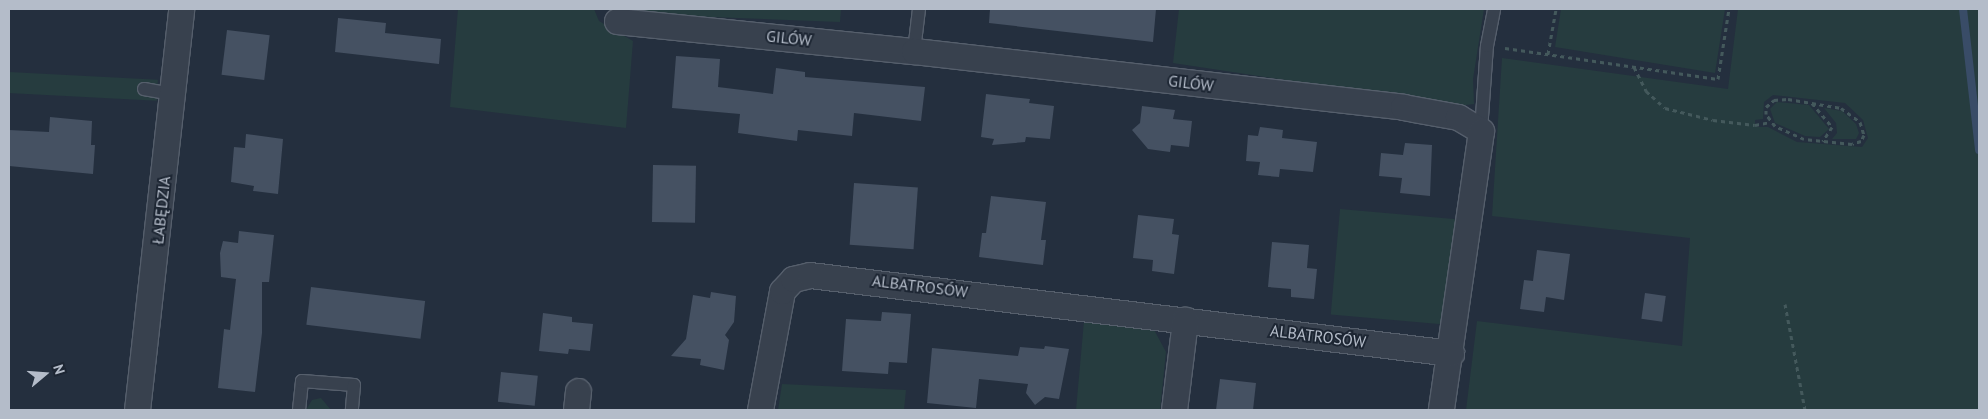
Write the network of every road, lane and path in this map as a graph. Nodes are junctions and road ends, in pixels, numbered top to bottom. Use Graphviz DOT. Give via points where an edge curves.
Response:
graph roads {
  1 [pos="181,9"];
  2 [pos="919,9"];
  3 [pos="1494,9"];
  4 [pos="1556,9"];
  5 [pos="1730,9"];
  6 [pos="616,21"];
  7 [pos="1487,46"];
  8 [pos="914,51"];
  9 [pos="1548,54"];
  10 [pos="1634,67"];
  11 [pos="144,89"];
  12 [pos="173,94"];
  13 [pos="1812,103"];
  14 [pos="1770,122"];
  15 [pos="1481,131"];
  16 [pos="1823,141"];
  17 [pos="1785,304"];
  18 [pos="1185,320"];
  19 [pos="1451,353"];
  20 [pos="137,410"];
  21 [pos="299,410"];
  22 [pos="352,410"];
  23 [pos="760,410"];
  24 [pos="1174,410"];
  25 [pos="1441,410"];
  26 [pos="1805,410"];
  1 -- 12 [label="street, ŁABĘDZIA"];
  2 -- 8 [label="lane"];
  3 -- 7 [label="lane"];
  4 -- 9 [label="path"];
  5 -- 10 [label="path" via="1718,79"];
  6 -- 8 [label="street, GILÓW"];
  7 -- 9 [label="path"];
  7 -- 15 [label="lane"];
  8 -- 15 [label="street, GILÓW" via="1403,107 1458,117"];
  9 -- 10 [label="path"];
  10 -- 14 [label="path" via="1646,91 1665,108 1713,120 1755,125"];
  11 -- 12 [label="lane"];
  12 -- 20 [label="street, ŁABĘDZIA"];
  13 -- 14 [label="path" via="1774,100 1766,107"];
  13 -- 16 [label="path" via="1832,127"];
  13 -- 16 [label="path" via="1841,108 1860,122 1864,134 1861,141 1852,144"];
  14 -- 16 [label="path" via="1804,139"];
  15 -- 19 [label="street"];
  17 -- 26 [label="path"];
  18 -- 19 [label="street, ALBATROSÓW"];
  18 -- 23 [label="street, ALBATROSÓW" via="855,278 801,277 793,279 782,291"];
  18 -- 24 [label="street"];
  19 -- 25 [label="street"];
  21 -- 22 [label="lane" via="302,381 354,385"];
}
